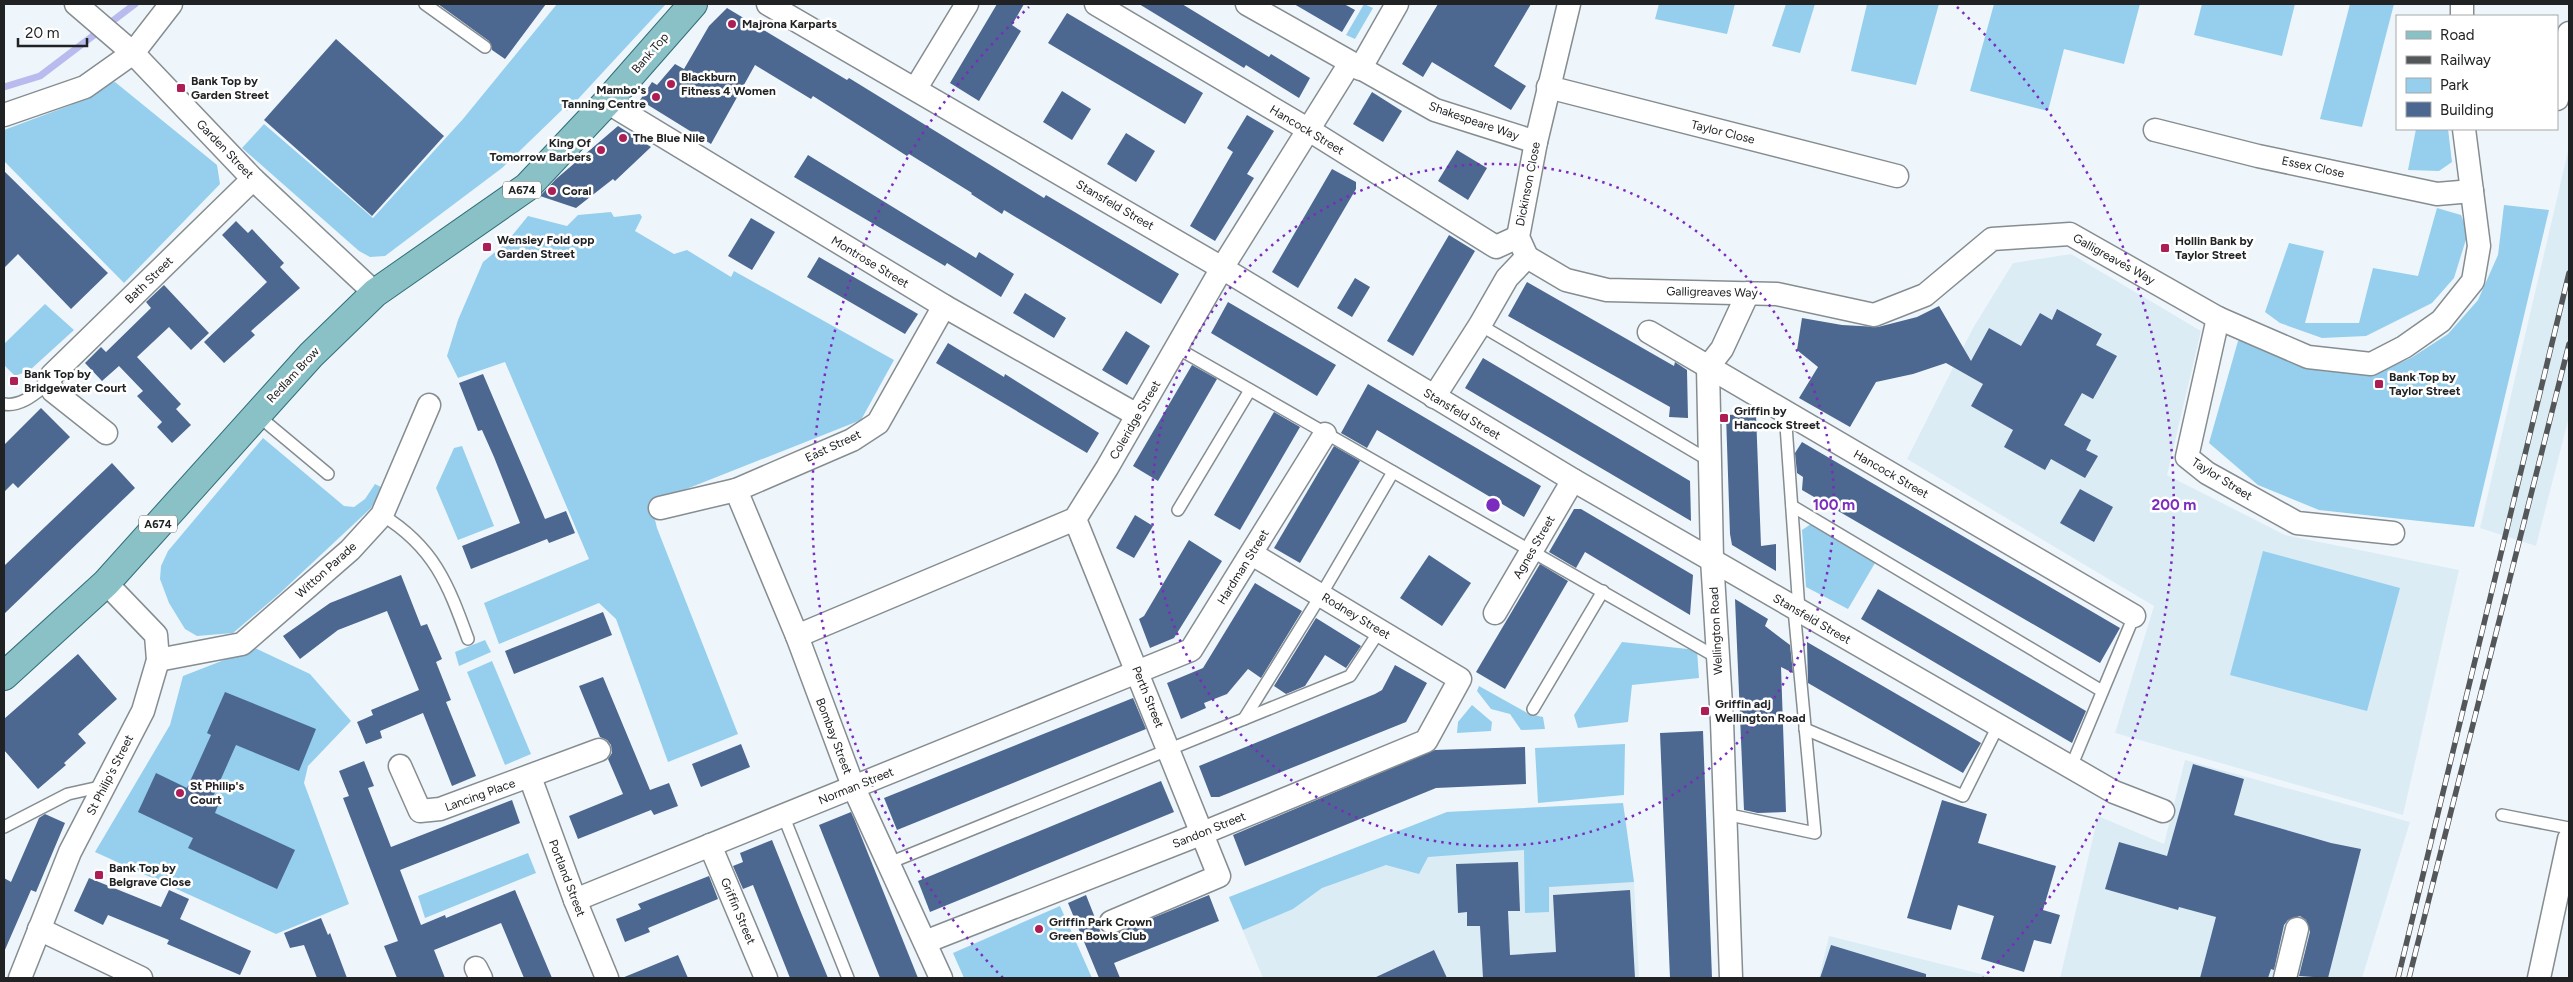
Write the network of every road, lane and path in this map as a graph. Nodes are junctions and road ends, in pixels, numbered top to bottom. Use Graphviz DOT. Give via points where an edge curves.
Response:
graph roads {
  1 [pos="171,4"];
  2 [pos="425,4"];
  3 [pos="693,4"];
  4 [pos="768,4"];
  5 [pos="967,4"];
  6 [pos="1096,4"];
  7 [pos="1247,4"];
  8 [pos="1397,4"];
  9 [pos="1569,4"];
  10 [pos="84,11"];
  11 [pos="2569,33"];
  12 [pos="486,48"];
  13 [pos="133,53"];
  14 [pos="1355,66"];
  15 [pos="1548,87"];
  16 [pos="916,88"];
  17 [pos="2558,94"];
  18 [pos="607,102"];
  19 [pos="4,115"];
  20 [pos="1308,130"];
  21 [pos="2155,130"];
  22 [pos="2464,130"];
  23 [pos="1536,142"];
  24 [pos="1897,176"];
  25 [pos="253,179"];
  26 [pos="2472,191"];
  27 [pos="1522,247"];
  28 [pos="1222,268"];
  29 [pos="375,293"];
  30 [pos="1748,293"];
  31 [pos="944,306"];
  32 [pos="2218,318"];
  33 [pos="1480,325"];
  34 [pos="1649,332"];
  35 [pos="1177,348"];
  36 [pos="1708,367"];
  37 [pos="49,383"];
  38 [pos="1250,390"];
  39 [pos="1434,397"];
  40 [pos="4,404"];
  41 [pos="429,405"];
  42 [pos="1785,411"];
  43 [pos="256,414"];
  44 [pos="1137,415"];
  45 [pos="106,433"];
  46 [pos="1325,434"];
  47 [pos="1710,461"];
  48 [pos="1393,472"];
  49 [pos="328,474"];
  50 [pos="1573,480"];
  51 [pos="736,490"];
  52 [pos="1792,506"];
  53 [pos="660,508"];
  54 [pos="1178,510"];
  55 [pos="382,515"];
  56 [pos="1075,519"];
  57 [pos="2393,533"];
  58 [pos="1532,550"];
  59 [pos="1252,554"];
  60 [pos="1712,559"];
  61 [pos="106,583"];
  62 [pos="1603,591"];
  63 [pos="1321,595"];
  64 [pos="1797,610"];
  65 [pos="1495,613"];
  66 [pos="2134,616"];
  67 [pos="1380,630"];
  68 [pos="797,636"];
  69 [pos="468,639"];
  70 [pos="1718,658"];
  71 [pos="158,660"];
  72 [pos="1138,672"];
  73 [pos="4,676"];
  74 [pos="1460,679"];
  75 [pos="2102,691"];
  76 [pos="1532,709"];
  77 [pos="1244,719"];
  78 [pos="1998,726"];
  79 [pos="1805,729"];
  80 [pos="599,750"];
  81 [pos="1169,750"];
  82 [pos="400,766"];
  83 [pos="2071,767"];
  84 [pos="530,777"];
  85 [pos="104,786"];
  86 [pos="854,786"];
  87 [pos="2163,811"];
  88 [pos="1725,814"];
  89 [pos="783,815"];
  90 [pos="2502,815"];
  91 [pos="4,827"];
  92 [pos="2569,828"];
  93 [pos="1203,833"];
  94 [pos="2569,839"];
  95 [pos="710,845"];
  96 [pos="889,864"];
  97 [pos="574,900"];
  98 [pos="1111,922"];
  99 [pos="39,929"];
  100 [pos="2297,929"];
  101 [pos="925,942"];
  102 [pos="20,978"];
  103 [pos="141,978"];
  104 [pos="608,978"];
  105 [pos="766,978"];
  106 [pos="848,978"];
  107 [pos="941,978"];
  108 [pos="1731,978"];
  109 [pos="2284,978"];
  110 [pos="2539,978"];
  1 -- 13 [label="street"];
  2 -- 12 [label="lane"];
  3 -- 18 [label="main road, Bank Top / A674"];
  4 -- 16 [label="street, Stansfeld Street"];
  5 -- 16 [label="street"];
  6 -- 20 [label="street, Hancock Street"];
  7 -- 14 [label="street, Shakespeare Way"];
  8 -- 14 [label="street"];
  9 -- 15 [label="street, Dickinson Close"];
  10 -- 13 [label="street, Garden Street"];
  11 -- 17 [label="street"];
  13 -- 19 [label="street" via="85,87"];
  13 -- 25 [label="street, Garden Street"];
  14 -- 20 [label="street, Coleridge Street"];
  14 -- 23 [label="street, Shakespeare Way" via="1434,110"];
  15 -- 23 [label="street, Dickinson Close"];
  15 -- 24 [label="street, Taylor Close"];
  16 -- 28 [label="street, Stansfeld Street"];
  18 -- 29 [label="main road, Redlam Brow / A674" via="527,187"];
  18 -- 31 [label="street, Montrose Street"];
  20 -- 27 [label="street, Hancock Street" via="1496,247"];
  20 -- 28 [label="street, Coleridge Street"];
  21 -- 26 [label="street, Essex Close" via="2258,156 2437,194"];
  22 -- 26 [label="street, Galligreaves Way"];
  23 -- 27 [label="street, Dickinson Close"];
  25 -- 29 [label="street, Garden Street"];
  25 -- 37 [label="street, Bath Street" via="52,375"];
  26 -- 32 [label="street, Galligreaves Way" via="2479,246 2473,281 2441,321 2404,347 2371,364 2308,357"];
  27 -- 30 [label="street, Galligreaves Way" via="1566,280 1607,290"];
  27 -- 33 [label="street"];
  28 -- 35 [label="street, Coleridge Street"];
  28 -- 39 [label="street, Stansfeld Street"];
  29 -- 43 [label="main road, Redlam Brow / A674" via="311,354"];
  30 -- 32 [label="street, Galligreaves Way" via="1777,294 1874,315 1925,295 1992,239 2070,234"];
  30 -- 36 [label="street" via="1722,349"];
  31 -- 44 [label="street, Montrose Street"];
  31 -- 51 [label="street, East Street" via="878,423 852,440"];
  32 -- 57 [label="street, Taylor Street" via="2187,457 2207,473 2297,523"];
  33 -- 39 [label="street"];
  33 -- 47 [label="lane"];
  34 -- 36 [label="street, Hancock Street"];
  35 -- 38 [label="lane"];
  35 -- 44 [label="street, Coleridge Street"];
  36 -- 42 [label="street, Hancock Street"];
  36 -- 47 [label="street, Wellington Road"];
  37 -- 40 [label="lane" via="21,402"];
  37 -- 45 [label="street" via="53,391"];
  38 -- 46 [label="lane"];
  38 -- 54 [label="lane"];
  39 -- 50 [label="street, Stansfeld Street"];
  41 -- 55 [label="street, Witton Parade"];
  42 -- 52 [label="lane"];
  42 -- 66 [label="street, Hancock Street"];
  43 -- 49 [label="lane"];
  43 -- 61 [label="main road, Redlam Brow / A674"];
  44 -- 56 [label="street, Coleridge Street"];
  46 -- 48 [label="lane"];
  46 -- 59 [label="street, Hardman Street"];
  47 -- 60 [label="street, Wellington Road"];
  48 -- 58 [label="lane"];
  48 -- 63 [label="lane"];
  50 -- 58 [label="street, Agnes Street"];
  50 -- 60 [label="street, Stansfeld Street"];
  51 -- 53 [label="street, East Street"];
  51 -- 68 [label="street, Bombay Street"];
  52 -- 64 [label="lane"];
  52 -- 75 [label="lane"];
  55 -- 69 [label="lane" via="423,547 445,579"];
  55 -- 71 [label="street, Witton Parade" via="350,550 242,644"];
  56 -- 68 [label="street"];
  56 -- 72 [label="street, Perth Street"];
  58 -- 62 [label="lane"];
  58 -- 65 [label="street, Agnes Street"];
  59 -- 63 [label="street, Rodney Street"];
  59 -- 72 [label="street, Hardman Street" via="1192,650"];
  60 -- 64 [label="street, Stansfeld Street"];
  60 -- 70 [label="street, Wellington Road"];
  61 -- 71 [label="street, St Philip's Street" via="156,635"];
  61 -- 73 [label="main road, Redlam Brow / A674"];
  62 -- 70 [label="lane"];
  62 -- 76 [label="lane"];
  63 -- 67 [label="street, Rodney Street"];
  63 -- 77 [label="lane"];
  64 -- 78 [label="street, Stansfeld Street"];
  64 -- 79 [label="lane"];
  66 -- 75 [label="lane"];
  67 -- 74 [label="street, Rodney Street"];
  67 -- 77 [label="lane" via="1350,676"];
  68 -- 86 [label="street, Bombay Street"];
  70 -- 88 [label="street, Wellington Road"];
  71 -- 85 [label="street, St Philip's Street" via="143,711"];
  72 -- 81 [label="street, Perth Street"];
  72 -- 86 [label="street, Norman Street"];
  74 -- 93 [label="street, Sandon Street" via="1426,741"];
  75 -- 83 [label="lane"];
  77 -- 81 [label="lane"];
  78 -- 79 [label="lane" via="1963,796"];
  78 -- 83 [label="street, Stansfeld Street"];
  79 -- 88 [label="lane" via="1815,834"];
  80 -- 84 [label="street"];
  81 -- 93 [label="street, Perth Street"];
  81 -- 96 [label="lane"];
  82 -- 84 [label="street, Lancing Place" via="420,811 440,809"];
  83 -- 87 [label="street, Stansfeld Street" via="2114,792"];
  84 -- 97 [label="street, Portland Street"];
  85 -- 91 [label="lane" via="68,794"];
  85 -- 99 [label="street, St Philip's Street" via="70,852"];
  86 -- 89 [label="street, Norman Street"];
  86 -- 96 [label="street, Bombay Street"];
  88 -- 108 [label="street, Wellington Road"];
  89 -- 95 [label="street, Norman Street"];
  89 -- 106 [label="lane"];
  90 -- 92 [label="lane"];
  93 -- 98 [label="street, Perth Street" via="1219,876"];
  93 -- 101 [label="street, Sandon Street"];
  94 -- 110 [label="street"];
  95 -- 97 [label="street, Norman Street"];
  95 -- 105 [label="street, Griffin Street"];
  96 -- 101 [label="street, Bombay Street"];
  97 -- 104 [label="street, Portland Street"];
  99 -- 102 [label="street, St Philip's Street"];
  99 -- 103 [label="street"];
  100 -- 109 [label="street"];
  101 -- 107 [label="street, Bombay Street"];
}
